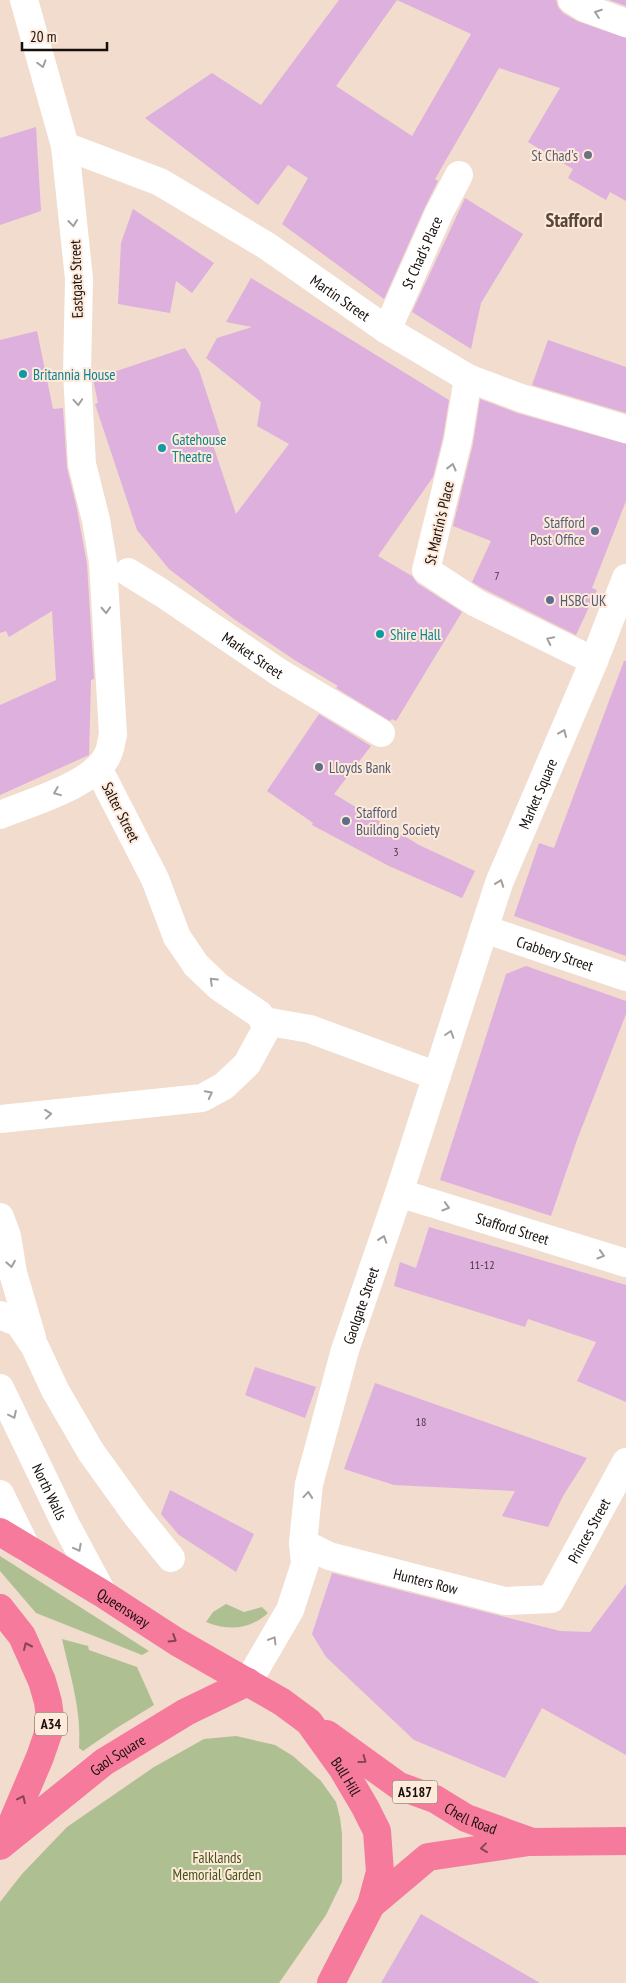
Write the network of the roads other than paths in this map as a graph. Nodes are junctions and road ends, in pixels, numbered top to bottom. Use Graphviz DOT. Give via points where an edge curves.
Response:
graph roads {
  1 [pos="24,0"];
  2 [pos="572,0"];
  3 [pos="626,23"];
  4 [pos="65,146"];
  5 [pos="458,175"];
  6 [pos="387,330"];
  7 [pos="468,378"];
  8 [pos="626,429"];
  9 [pos="116,567"];
  10 [pos="626,578"];
  11 [pos="594,661"];
  12 [pos="381,733"];
  13 [pos="98,768"];
  14 [pos="0,815"];
  15 [pos="484,929"];
  16 [pos="626,977"];
  17 [pos="264,1021"];
  18 [pos="437,1076"];
  19 [pos="0,1119"];
  20 [pos="399,1193"];
  21 [pos="0,1217"];
  22 [pos="626,1263"];
  23 [pos="0,1315"];
  24 [pos="35,1347"];
  25 [pos="0,1388"];
  26 [pos="626,1462"];
  27 [pos="0,1494"];
  28 [pos="0,1532"];
  29 [pos="303,1543"];
  30 [pos="27,1549"];
  31 [pos="171,1558"];
  32 [pos="103,1594"];
  33 [pos="552,1599"];
  34 [pos="0,1608"];
  35 [pos="248,1682"];
  36 [pos="309,1722"];
  37 [pos="626,1841"];
  38 [pos="532,1842"];
  39 [pos="2,1845"];
  40 [pos="371,1905"];
  41 [pos="331,1983"];
  1 -- 4 [label="street, Eastgate Street, one-way"];
  3 -- 2 [label="street, one-way"];
  4 -- 6 [label="street, Martin Street" via="160,182 266,246"];
  4 -- 9 [label="street, Eastgate Street, one-way" via="79,279 76,372 82,464 96,520"];
  5 -- 6 [label="street, St Chad's Place"];
  6 -- 7 [label="street, Martin Street"];
  7 -- 8 [label="street, Martin Street"];
  11 -- 7 [label="street, St Martin's Place, one-way" via="476,603 426,570 458,440"];
  9 -- 12 [label="street, Market Street" via="162,593 280,673"];
  9 -- 13 [label="street, Salter Street, one-way" via="113,735 108,755"];
  10 -- 11 [label="street, Market Square"];
  15 -- 11 [label="street, Market Square, one-way" via="499,883"];
  13 -- 14 [label="street, one-way" via="77,784"];
  17 -- 13 [label="street, Salter Street, one-way" via="196,965 177,936 155,879"];
  15 -- 16 [label="street, Crabbery Street"];
  18 -- 15 [label="street, Gaolgate Street, one-way"];
  17 -- 18 [label="street" via="310,1029"];
  19 -- 17 [label="street, one-way" via="202,1098 224,1086 247,1064 265,1031"];
  18 -- 20 [label="street, Gaolgate Street"];
  20 -- 22 [label="street, Stafford Street, one-way"];
  29 -- 20 [label="street, Gaolgate Street, one-way" via="309,1484 340,1369"];
  21 -- 24 [label="street, one-way"];
  23 -- 24 [label="street" via="19,1323"];
  24 -- 31 [label="street" via="55,1390 129,1520"];
  25 -- 32 [label="street, North Walls, one-way"];
  26 -- 33 [label="street, Princes Street"];
  27 -- 30 [label="street"];
  28 -- 30 [label="highway, Queensway"];
  29 -- 33 [label="street, Hunters Row" via="329,1556 505,1601"];
  35 -- 29 [label="street, Gaolgate Street, one-way" via="290,1610 304,1564"];
  30 -- 32 [label="highway, Queensway"];
  32 -- 35 [label="highway, Queensway, one-way" via="177,1642"];
  39 -- 34 [label="highway, A34, one-way" via="51,1725 48,1702 38,1672 22,1636"];
  35 -- 36 [label="highway, Bull Hill"];
  35 -- 39 [label="highway, Gaol Square" via="186,1712 104,1762"];
  36 -- 38 [label="highway, Chell Road / A5187, one-way" via="399,1786 435,1799 466,1818"];
  36 -- 40 [label="highway, Bull Hill" via="342,1768 377,1831 380,1872"];
  37 -- 38 [label="highway, Chell Road / A5187"];
  38 -- 40 [label="highway, A5187, one-way" via="428,1857"];
  40 -- 41 [label="highway"];
}
